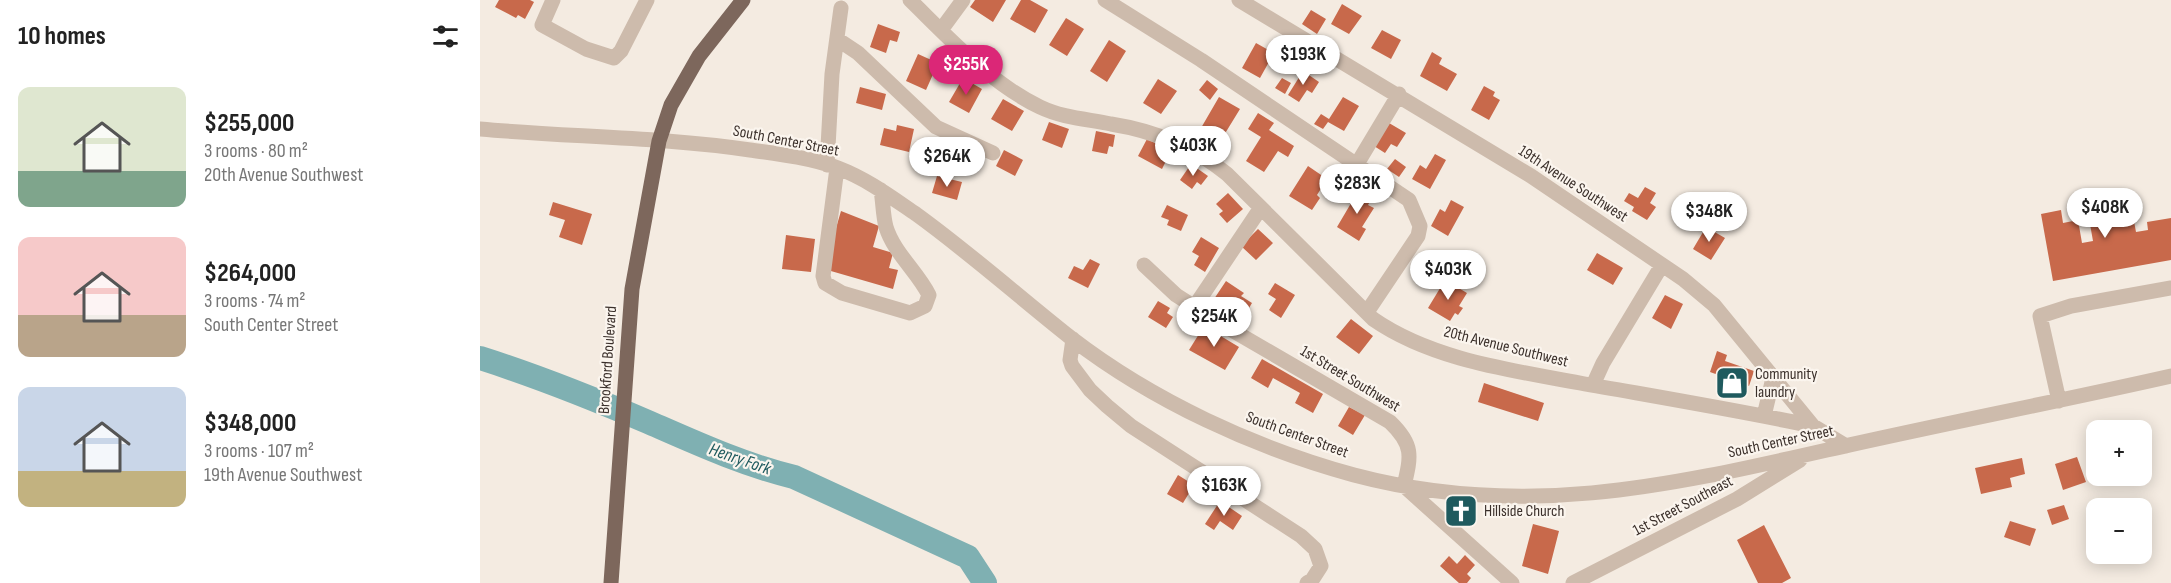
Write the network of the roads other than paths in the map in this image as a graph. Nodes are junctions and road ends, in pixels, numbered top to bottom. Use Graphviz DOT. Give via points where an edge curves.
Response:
graph roads {
  1 [pos="553,0"];
  2 [pos="743,0"];
  3 [pos="910,0"];
  4 [pos="963,0"];
  5 [pos="1239,0"];
  6 [pos="646,2"];
  7 [pos="1116,2"];
  8 [pos="841,8"];
  9 [pos="941,30"];
  10 [pos="837,39"];
  11 [pos="1399,94"];
  12 [pos="480,129"];
  13 [pos="659,141"];
  14 [pos="993,153"];
  15 [pos="1357,164"];
  16 [pos="832,166"];
  17 [pos="881,190"];
  18 [pos="1260,209"];
  19 [pos="1144,265"];
  20 [pos="1662,265"];
  21 [pos="2171,288"];
  22 [pos="1195,306"];
  23 [pos="1367,312"];
  24 [pos="1073,339"];
  25 [pos="2171,376"];
  26 [pos="1773,378"];
  27 [pos="1593,385"];
  28 [pos="2059,401"];
  29 [pos="1764,416"];
  30 [pos="1813,426"];
  31 [pos="1846,446"];
  32 [pos="1806,456"];
  33 [pos="1404,486"];
  34 [pos="611,583"];
  35 [pos="1307,583"];
  36 [pos="1512,583"];
  37 [pos="1573,583"];
  1 -- 6 [label="street" via="542,26 586,49 614,58"];
  2 -- 13 [label="main road, Brookford Boulevard" via="699,56 671,105"];
  3 -- 9 [label="street, 20th Avenue Southwest"];
  4 -- 9 [label="street"];
  5 -- 11 [label="street, 19th Avenue Southwest"];
  7 -- 15 [label="street"];
  8 -- 10 [label="street"];
  9 -- 18 [label="street, 20th Avenue Southwest" via="1000,81 1040,107 1063,116 1138,129 1187,146 1227,174"];
  10 -- 14 [label="street" via="858,53 936,127"];
  10 -- 16 [label="street"];
  11 -- 15 [label="street"];
  11 -- 20 [label="street, 19th Avenue Southwest" via="1531,176"];
  12 -- 13 [label="street, South Center Street"];
  13 -- 16 [label="street, South Center Street" via="714,145"];
  13 -- 34 [label="main road, Brookford Boulevard" via="632,289"];
  15 -- 23 [label="street" via="1409,200 1420,226 1418,236"];
  16 -- 17 [label="street, South Center Street"];
  16 -- 17 [label="street" via="825,284 842,293 910,313 925,306 929,295 886,229"];
  17 -- 24 [label="street, South Center Street" via="944,235"];
  18 -- 22 [label="street"];
  18 -- 23 [label="street, 20th Avenue Southwest"];
  19 -- 22 [label="street, 1st Street Southwest" via="1160,282"];
  20 -- 26 [label="street, 19th Avenue Southwest" via="1714,305"];
  20 -- 27 [label="street"];
  21 -- 28 [label="street" via="2071,306 2040,316"];
  22 -- 33 [label="street, 1st Street Southwest" via="1390,422 1401,432 1411,458"];
  23 -- 27 [label="street, 20th Avenue Southwest" via="1400,335 1462,357"];
  24 -- 33 [label="street, South Center Street" via="1159,395 1232,431 1325,466"];
  24 -- 35 [label="street" via="1072,366 1107,406 1274,517 1315,549 1321,566"];
  25 -- 28 [label="street, South Center Street"];
  26 -- 29 [label="street"];
  26 -- 30 [label="street, 19th Avenue Southwest"];
  27 -- 29 [label="street, 20th Avenue Southwest"];
  28 -- 31 [label="street, South Center Street"];
  29 -- 30 [label="street, 20th Avenue Southwest"];
  30 -- 31 [label="street, 19th Avenue Southwest"];
  31 -- 32 [label="street, South Center Street"];
  32 -- 33 [label="street, South Center Street" via="1664,486 1592,494 1514,496"];
  32 -- 37 [label="street, 1st Street Southeast" via="1737,499"];
  33 -- 36 [label="street"];
}
